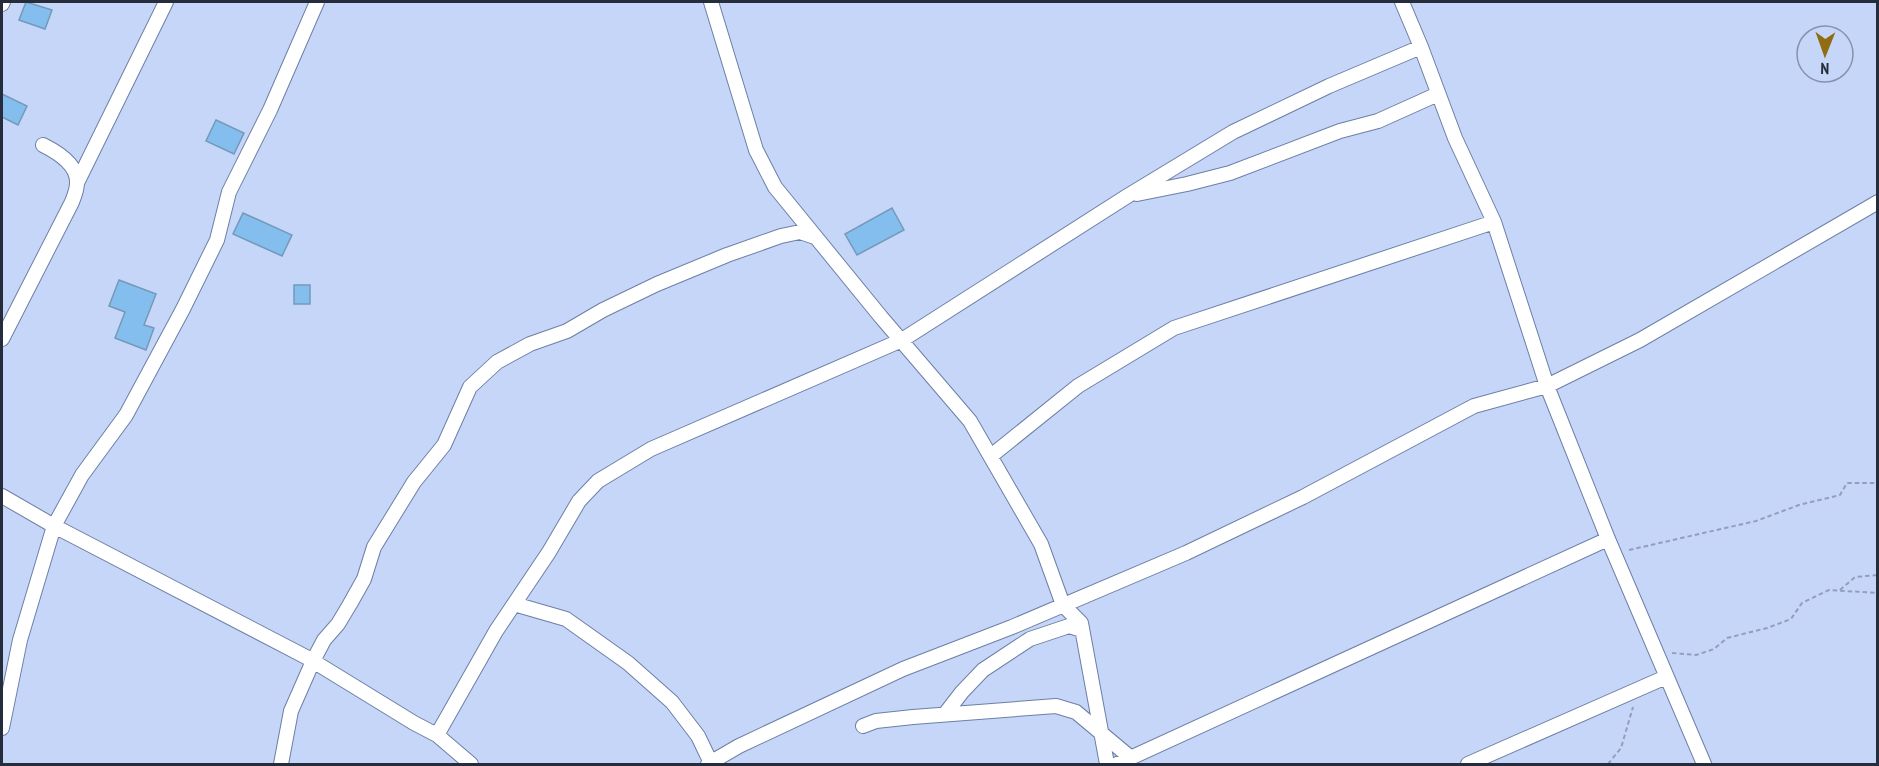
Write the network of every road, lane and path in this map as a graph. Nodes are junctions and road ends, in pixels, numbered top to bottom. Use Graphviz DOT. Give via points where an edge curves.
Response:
graph roads {
  1 [pos="166,2"];
  2 [pos="317,2"];
  3 [pos="711,2"];
  4 [pos="1402,2"];
  5 [pos="1420,47"];
  6 [pos="1438,94"];
  7 [pos="43,145"];
  8 [pos="77,183"];
  9 [pos="1129,195"];
  10 [pos="1878,202"];
  11 [pos="1494,222"];
  12 [pos="816,237"];
  13 [pos="2,339"];
  14 [pos="902,340"];
  15 [pos="1547,386"];
  16 [pos="991,456"];
  17 [pos="1878,483"];
  18 [pos="2,496"];
  19 [pos="54,526"];
  20 [pos="1608,539"];
  21 [pos="1614,553"];
  22 [pos="1878,575"];
  23 [pos="1839,591"];
  24 [pos="1878,593"];
  25 [pos="514,604"];
  26 [pos="1063,605"];
  27 [pos="1082,630"];
  28 [pos="1655,650"];
  29 [pos="313,661"];
  30 [pos="1666,677"];
  31 [pos="1641,687"];
  32 [pos="945,714"];
  33 [pos="863,726"];
  34 [pos="2,728"];
  35 [pos="1101,734"];
  36 [pos="437,735"];
  37 [pos="1131,758"];
  38 [pos="709,764"];
  39 [pos="281,765"];
  40 [pos="471,765"];
  41 [pos="1107,765"];
  42 [pos="1117,765"];
  43 [pos="1468,765"];
  44 [pos="1608,765"];
  45 [pos="1704,765"];
  1 -- 8 [label="street"];
  2 -- 19 [label="street" via="270,111 229,192 217,240 183,309 126,415 82,475"];
  3 -- 12 [label="street" via="756,150 775,187"];
  4 -- 5 [label="street"];
  5 -- 6 [label="street"];
  5 -- 9 [label="street" via="1233,132"];
  6 -- 9 [label="street" via="1378,121 1340,131 1230,173"];
  6 -- 11 [label="street"];
  7 -- 8 [label="street" via="67,161"];
  8 -- 13 [label="street" via="72,202"];
  9 -- 14 [label="street"];
  10 -- 15 [label="street" via="1640,340"];
  11 -- 15 [label="street"];
  11 -- 16 [label="street" via="1174,328 1078,386"];
  12 -- 14 [label="street"];
  12 -- 29 [label="street" via="800,232 727,255 657,284 567,331 496,362 470,387 444,445 414,482 374,547 364,579"];
  14 -- 16 [label="street" via="970,421"];
  14 -- 25 [label="street" via="651,448 598,481 579,501"];
  15 -- 20 [label="street"];
  15 -- 26 [label="street" via="1474,406 1303,497 1186,553"];
  16 -- 26 [label="street" via="1041,544"];
  17 -- 21 [label="path" via="1847,483 1840,495 1830,499 1799,504 1756,521"];
  18 -- 19 [label="street"];
  19 -- 29 [label="street"];
  19 -- 34 [label="street" via="20,640"];
  20 -- 21 [label="street"];
  20 -- 37 [label="street"];
  21 -- 28 [label="street"];
  22 -- 23 [label="path" via="1856,577"];
  23 -- 24 [label="path"];
  23 -- 28 [label="path" via="1829,590 1802,603 1791,619 1727,638 1714,649 1696,655"];
  25 -- 36 [label="street"];
  25 -- 38 [label="street" via="566,619 628,663 672,702 698,736"];
  26 -- 27 [label="street" via="1081,623"];
  26 -- 38 [label="street" via="903,669"];
  27 -- 32 [label="street" via="1069,626 1030,639 983,670"];
  27 -- 35 [label="street"];
  28 -- 30 [label="street"];
  29 -- 36 [label="street"];
  29 -- 39 [label="street" via="291,711"];
  30 -- 31 [label="street"];
  30 -- 45 [label="street"];
  31 -- 43 [label="street"];
  31 -- 44 [label="path" via="1621,748"];
  32 -- 33 [label="street" via="876,721"];
  32 -- 35 [label="street" via="1056,706 1076,712"];
  35 -- 37 [label="street"];
  35 -- 41 [label="street"];
  36 -- 40 [label="street"];
  37 -- 42 [label="street"];
}
